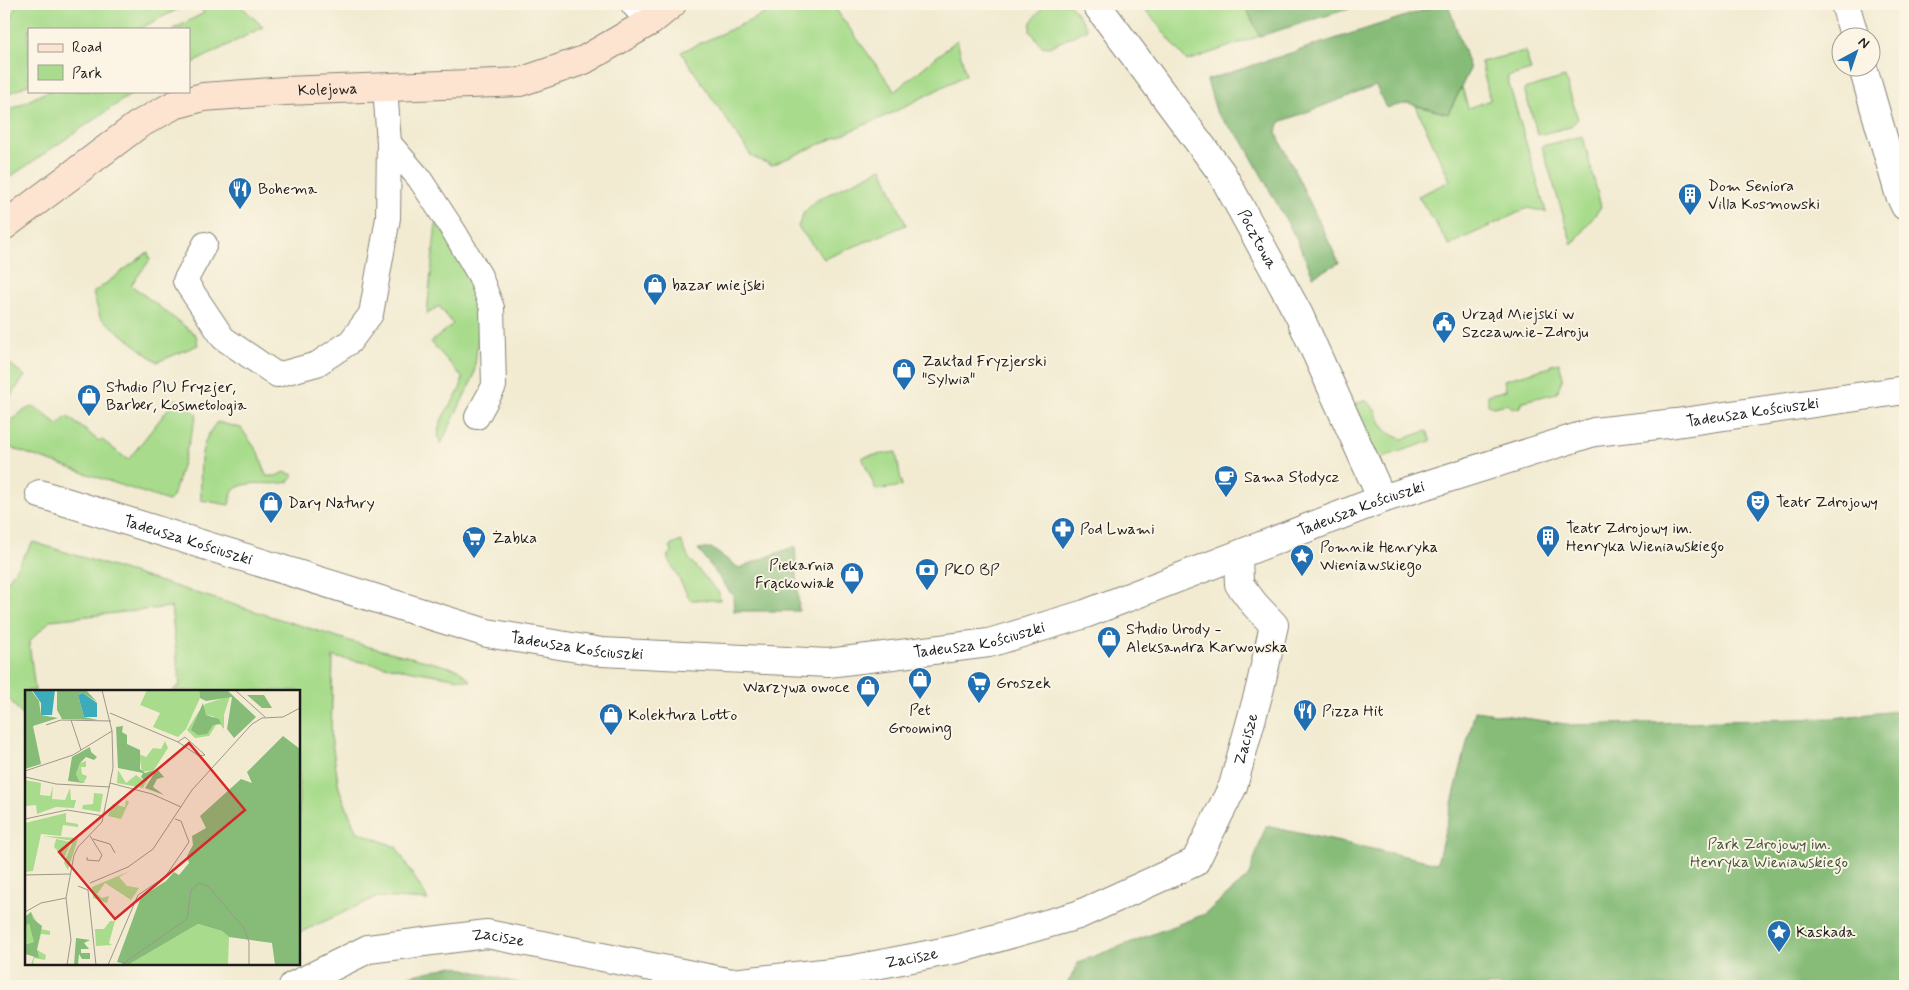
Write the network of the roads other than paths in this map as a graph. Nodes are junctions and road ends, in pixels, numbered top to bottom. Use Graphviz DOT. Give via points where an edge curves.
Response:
graph roads {
  1 [pos="672,4"];
  2 [pos="1096,4"];
  3 [pos="1845,4"];
  4 [pos="643,12"];
  5 [pos="1851,28"];
  6 [pos="1866,78"];
  7 [pos="385,87"];
  8 [pos="389,143"];
  9 [pos="1905,206"];
  10 [pos="4,226"];
  11 [pos="205,244"];
  12 [pos="1905,390"];
  13 [pos="477,416"];
  14 [pos="40,494"];
  15 [pos="1382,499"];
  16 [pos="1238,556"];
  17 [pos="293,986"];
  1 -- 4 [label="street, Kolejowa"];
  2 -- 15 [label="street, Pocztowa" via="1221,172 1299,315"];
  3 -- 5 [label="street"];
  4 -- 7 [label="street, Kolejowa" via="584,60 520,82"];
  6 -- 9 [label="street"];
  7 -- 8 [label="lane"];
  7 -- 10 [label="street, Kolejowa" via="203,97 174,105 138,125"];
  8 -- 11 [label="lane" via="388,218 371,314 350,342 317,364 276,375 223,338 185,281"];
  8 -- 13 [label="lane" via="419,178 455,233 480,276 492,308 494,386"];
  12 -- 15 [label="street, Tadeusza Kościuszki" via="1594,432"];
  14 -- 16 [label="street, Tadeusza Kościuszki" via="487,633 602,652 828,663 989,643 1085,614"];
  15 -- 16 [label="street, Tadeusza Kościuszki"];
  16 -- 17 [label="street, Zacisze" via="1239,584 1274,625 1234,786 1195,862 1078,915 958,949 850,970 732,983 487,934 368,949"];
}
